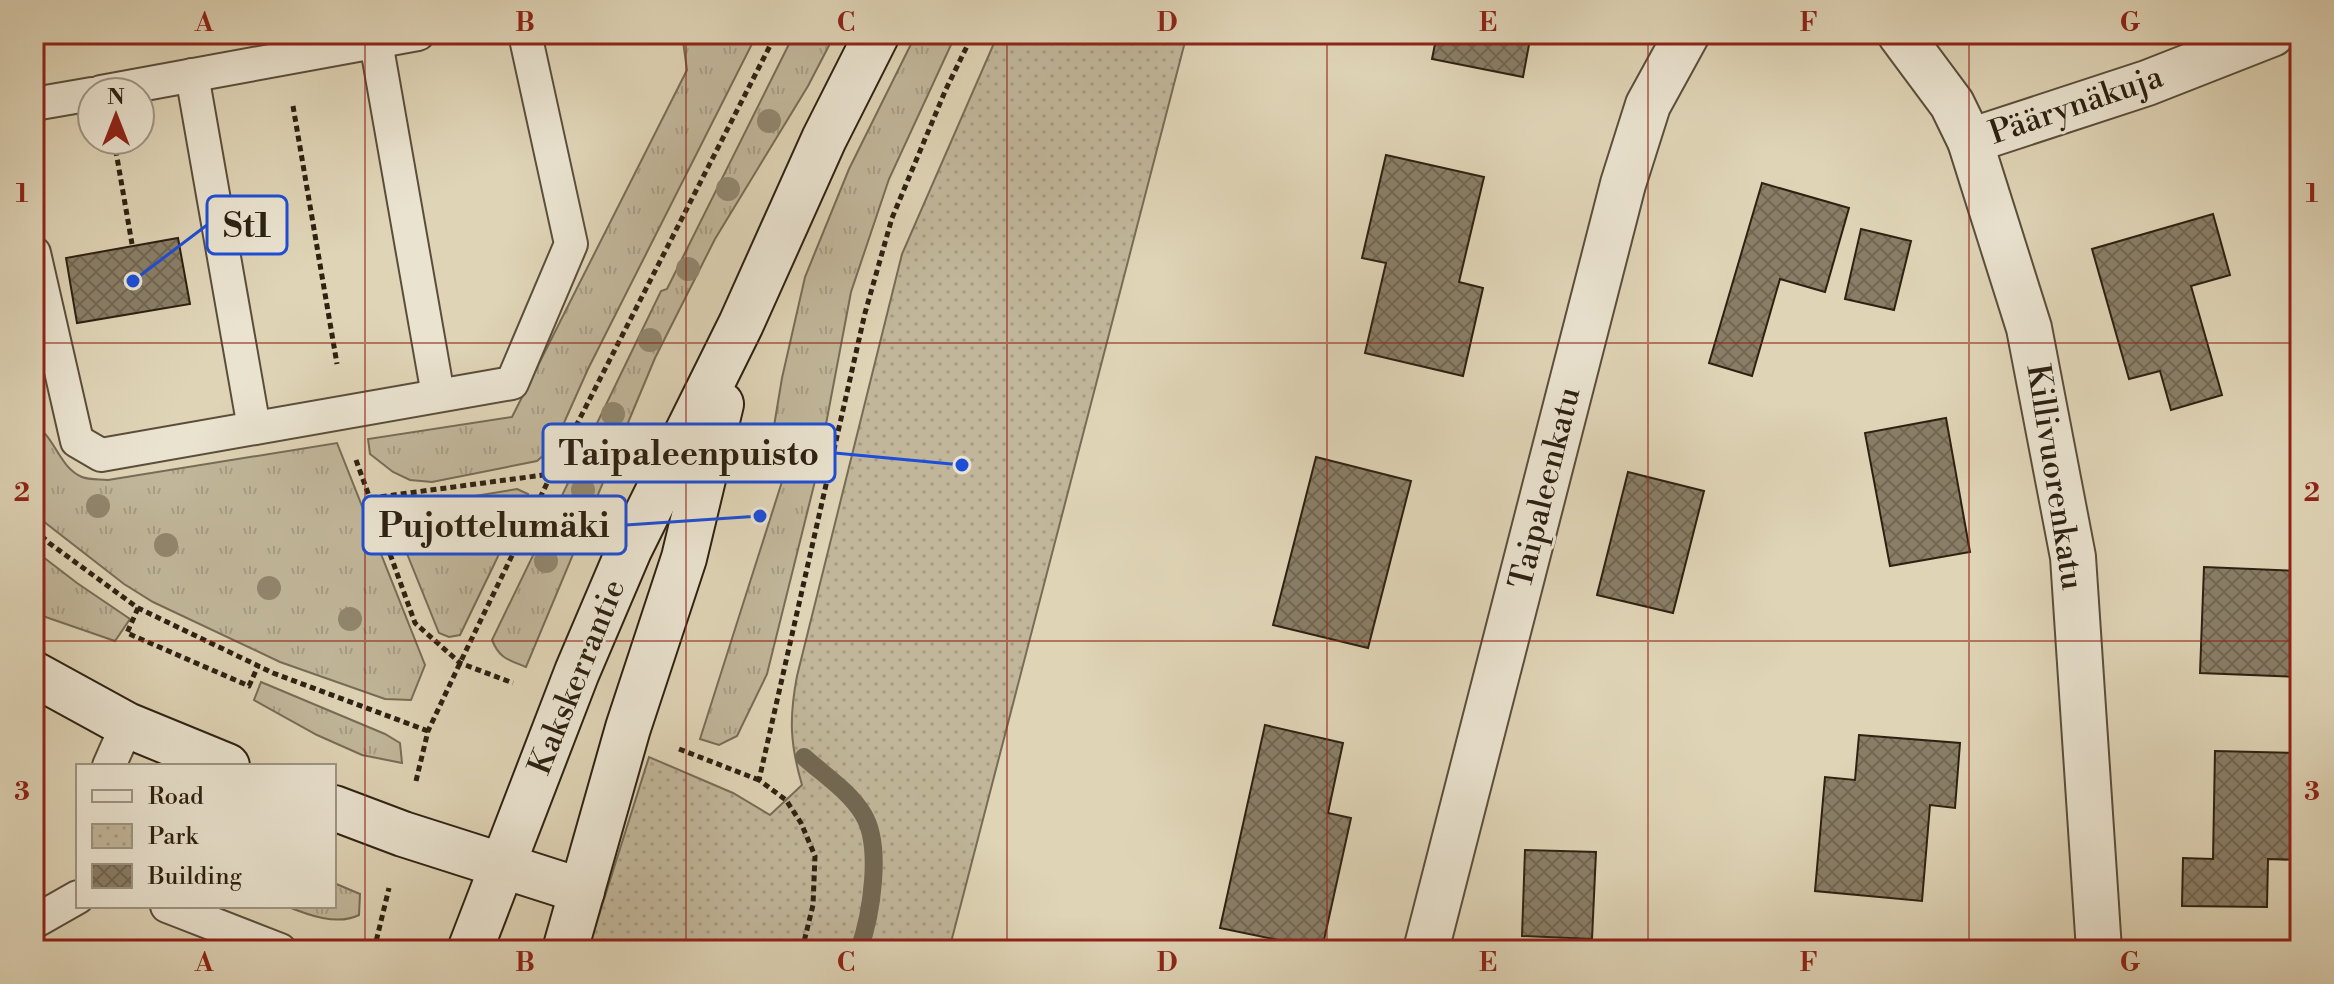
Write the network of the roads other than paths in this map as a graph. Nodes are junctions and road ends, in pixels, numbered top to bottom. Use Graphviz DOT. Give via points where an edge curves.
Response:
graph roads {
  1 [pos="418,34"];
  2 [pos="525,34"];
  3 [pos="877,34"];
  4 [pos="1687,34"];
  5 [pos="1900,34"];
  6 [pos="2272,34"];
  7 [pos="376,42"];
  8 [pos="192,75"];
  9 [pos="156,82"];
  10 [pos="76,97"];
  11 [pos="34,104"];
  12 [pos="1970,141"];
  13 [pos="34,253"];
  14 [pos="741,324"];
  15 [pos="438,395"];
  16 [pos="254,428"];
  17 [pos="34,674"];
  18 [pos="127,725"];
  19 [pos="110,764"];
  20 [pos="222,764"];
  21 [pos="336,809"];
  22 [pos="503,865"];
  23 [pos="582,891"];
  24 [pos="76,898"];
  25 [pos="172,908"];
  26 [pos="34,922"];
  27 [pos="280,950"];
  28 [pos="470,950"];
  29 [pos="565,950"];
  30 [pos="1426,950"];
  31 [pos="2099,950"];
  1 -- 7 [label="lane"];
  2 -- 15 [label="lane" via="571,244 512,383"];
  3 -- 14 [label="street, Kakskerrantie"];
  4 -- 30 [label="street, Taipaleenkatu" via="1648,105 1623,184"];
  5 -- 12 [label="street, Killivuorenkatu" via="1952,104"];
  6 -- 12 [label="street, Päärynäkuja" via="2147,83"];
  7 -- 8 [label="lane"];
  7 -- 15 [label="lane"];
  8 -- 9 [label="lane"];
  8 -- 16 [label="lane"];
  10 -- 11 [label="lane"];
  12 -- 31 [label="street, Killivuorenkatu" via="2029,328 2073,557"];
  13 -- 16 [label="lane" via="77,441 101,455"];
  14 -- 22 [label="street, Kakskerrantie" via="629,550"];
  14 -- 23 [label="street, Kakskerrantie" via="684,558"];
  15 -- 16 [label="lane"];
  17 -- 18 [label="street"];
  18 -- 19 [label="lane"];
  18 -- 20 [label="street"];
  21 -- 22 [label="street"];
  22 -- 23 [label="street"];
  22 -- 28 [label="street, Kakskerrantie"];
  23 -- 29 [label="street, Kakskerrantie"];
  24 -- 26 [label="lane"];
  25 -- 27 [label="lane"];
}
